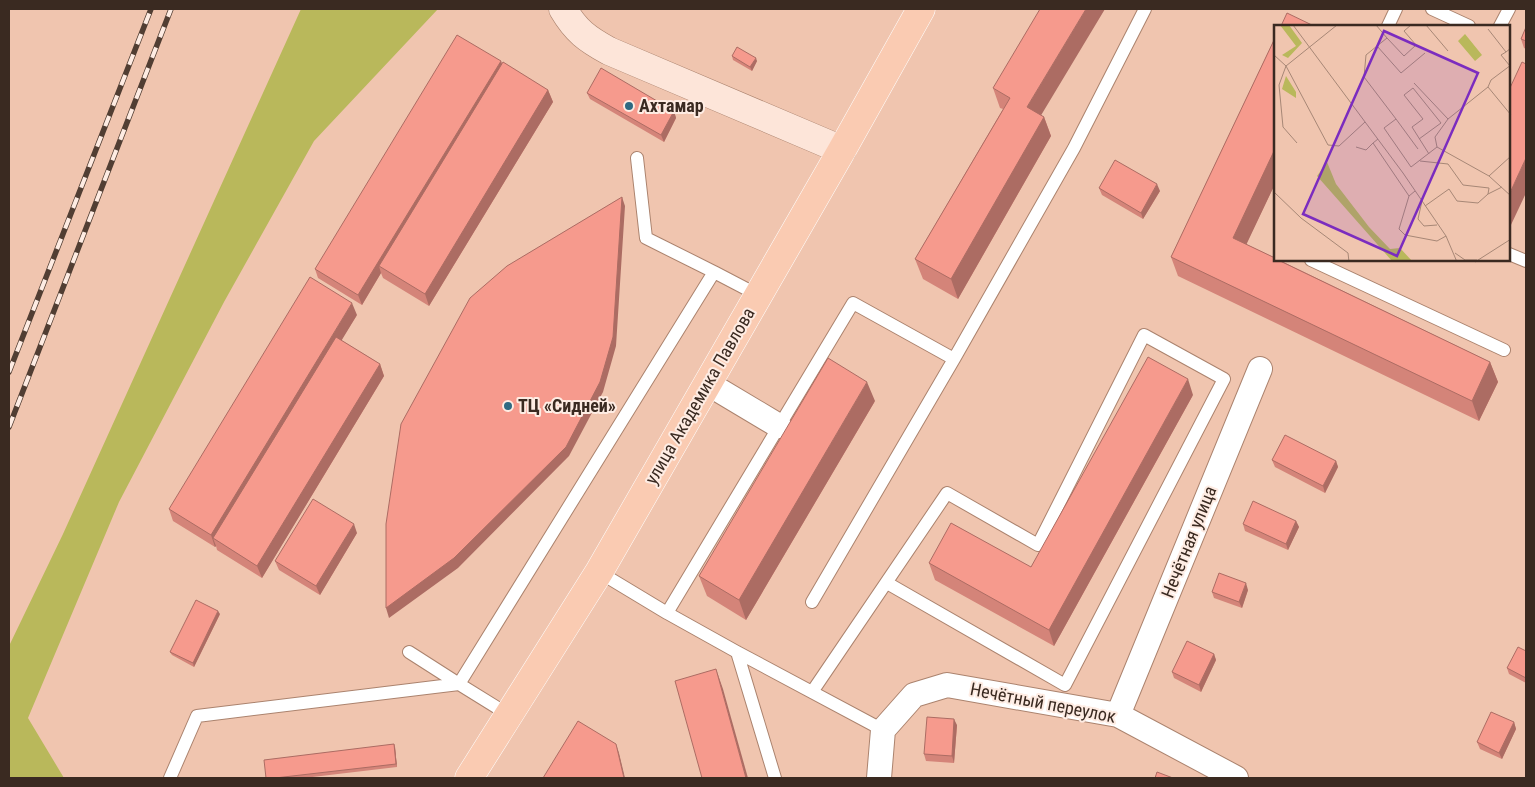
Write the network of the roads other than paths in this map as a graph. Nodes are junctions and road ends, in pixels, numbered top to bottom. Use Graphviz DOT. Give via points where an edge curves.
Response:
graph roads {
  1 [pos="563,9"];
  2 [pos="921,9"];
  3 [pos="1145,9"];
  4 [pos="1396,9"];
  5 [pos="1432,9"];
  6 [pos="1508,9"];
  7 [pos="1388,25"];
  8 [pos="1467,25"];
  9 [pos="1500,25"];
  10 [pos="842,150"];
  11 [pos="637,158"];
  12 [pos="1510,254"];
  13 [pos="1313,261"];
  14 [pos="1526,261"];
  15 [pos="714,272"];
  16 [pos="758,296"];
  17 [pos="1504,350"];
  18 [pos="954,359"];
  19 [pos="1260,369"];
  20 [pos="708,383"];
  21 [pos="778,426"];
  22 [pos="598,572"];
  23 [pos="887,583"];
  24 [pos="812,602"];
  25 [pos="666,613"];
  26 [pos="409,652"];
  27 [pos="736,652"];
  28 [pos="459,684"];
  29 [pos="812,692"];
  30 [pos="509,715"];
  31 [pos="1118,715"];
  32 [pos="884,730"];
  33 [pos="170,778"];
  34 [pos="469,778"];
  35 [pos="775,778"];
  36 [pos="879,778"];
  37 [pos="1236,778"];
  1 -- 10 [label="main road" via="587,39 609,51"];
  2 -- 10 [label="main road, улица Академика Павлова"];
  3 -- 18 [label="lane" via="1074,148"];
  4 -- 7 [label="lane"];
  5 -- 8 [label="lane"];
  6 -- 9 [label="lane"];
  10 -- 16 [label="main road, улица Академика Павлова"];
  11 -- 15 [label="lane" via="646,238"];
  12 -- 14 [label="lane"];
  13 -- 17 [label="lane"];
  15 -- 16 [label="lane"];
  15 -- 28 [label="lane"];
  16 -- 20 [label="main road, улица Академика Павлова"];
  18 -- 21 [label="lane" via="853,303"];
  18 -- 24 [label="lane"];
  19 -- 31 [label="street, Нечётная улица"];
  20 -- 21 [label="street"];
  20 -- 22 [label="main road, улица Академика Павлова"];
  21 -- 25 [label="lane"];
  22 -- 25 [label="lane"];
  22 -- 30 [label="main road, улица Академика Павлова"];
  23 -- 23 [label="lane" via="947,493 1038,545 1144,335 1224,379 1065,685"];
  23 -- 29 [label="lane"];
  25 -- 27 [label="lane"];
  26 -- 28 [label="lane"];
  27 -- 29 [label="lane"];
  27 -- 35 [label="lane"];
  28 -- 30 [label="lane"];
  28 -- 33 [label="lane" via="197,716"];
  29 -- 32 [label="lane"];
  30 -- 34 [label="main road, улица Академика Павлова"];
  31 -- 32 [label="street, Нечётный переулок" via="947,685 914,695"];
  31 -- 37 [label="street, Нечётный переулок"];
  32 -- 36 [label="street"];
}
